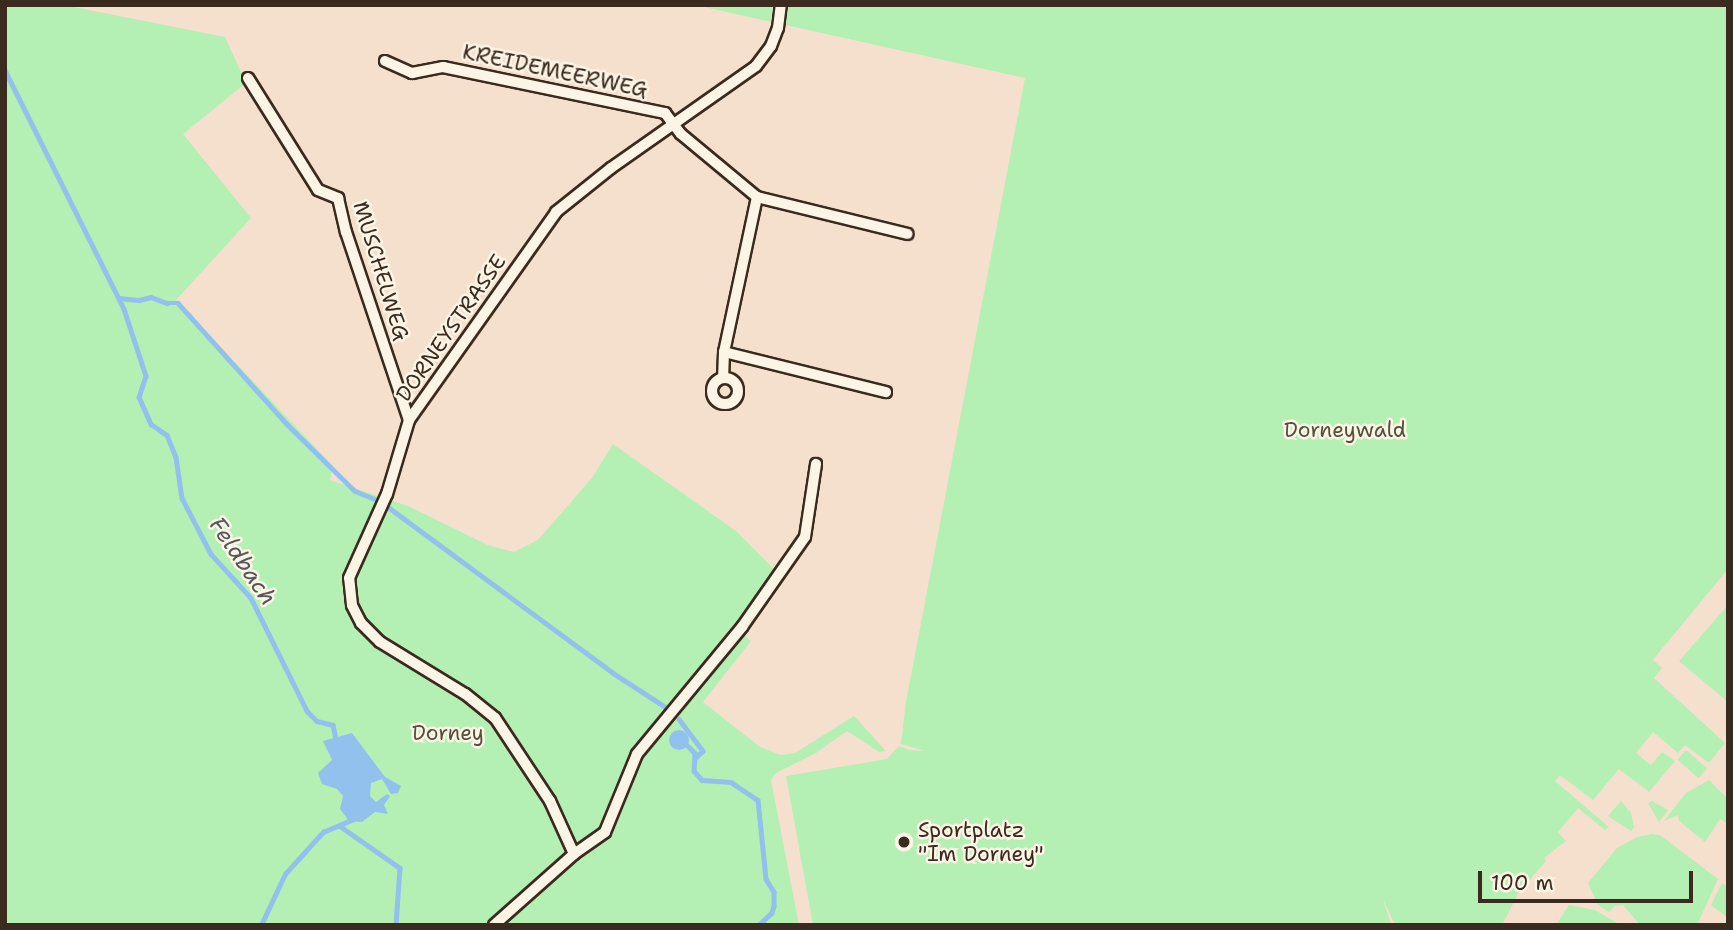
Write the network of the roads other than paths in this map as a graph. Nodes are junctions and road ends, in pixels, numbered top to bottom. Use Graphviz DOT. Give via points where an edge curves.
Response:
graph roads {
  1 [pos="781,5"];
  2 [pos="385,61"];
  3 [pos="248,78"];
  4 [pos="673,124"];
  5 [pos="757,197"];
  6 [pos="908,234"];
  7 [pos="724,352"];
  8 [pos="723,377"];
  9 [pos="886,391"];
  10 [pos="409,420"];
  11 [pos="817,464"];
  12 [pos="574,854"];
  13 [pos="494,925"];
  1 -- 4 [label="street, DORNEYSTRASSE" via="771,46 756,66"];
  2 -- 4 [label="street, KREIDEMEERWEG" via="412,73 443,67 665,113"];
  3 -- 10 [label="street, MUSCHELWEG" via="318,190 338,198"];
  4 -- 5 [label="street, KREIDEMEERWEG"];
  4 -- 10 [label="street, DORNEYSTRASSE" via="556,212"];
  5 -- 6 [label="street"];
  5 -- 7 [label="street"];
  7 -- 8 [label="street"];
  7 -- 9 [label="street"];
  10 -- 12 [label="street, DORNEYSTRASSE" via="387,494 349,578 352,605 361,623 380,642 495,718 550,801"];
  11 -- 12 [label="street" via="805,537 742,627 636,754 605,832"];
  12 -- 13 [label="street"];
}
